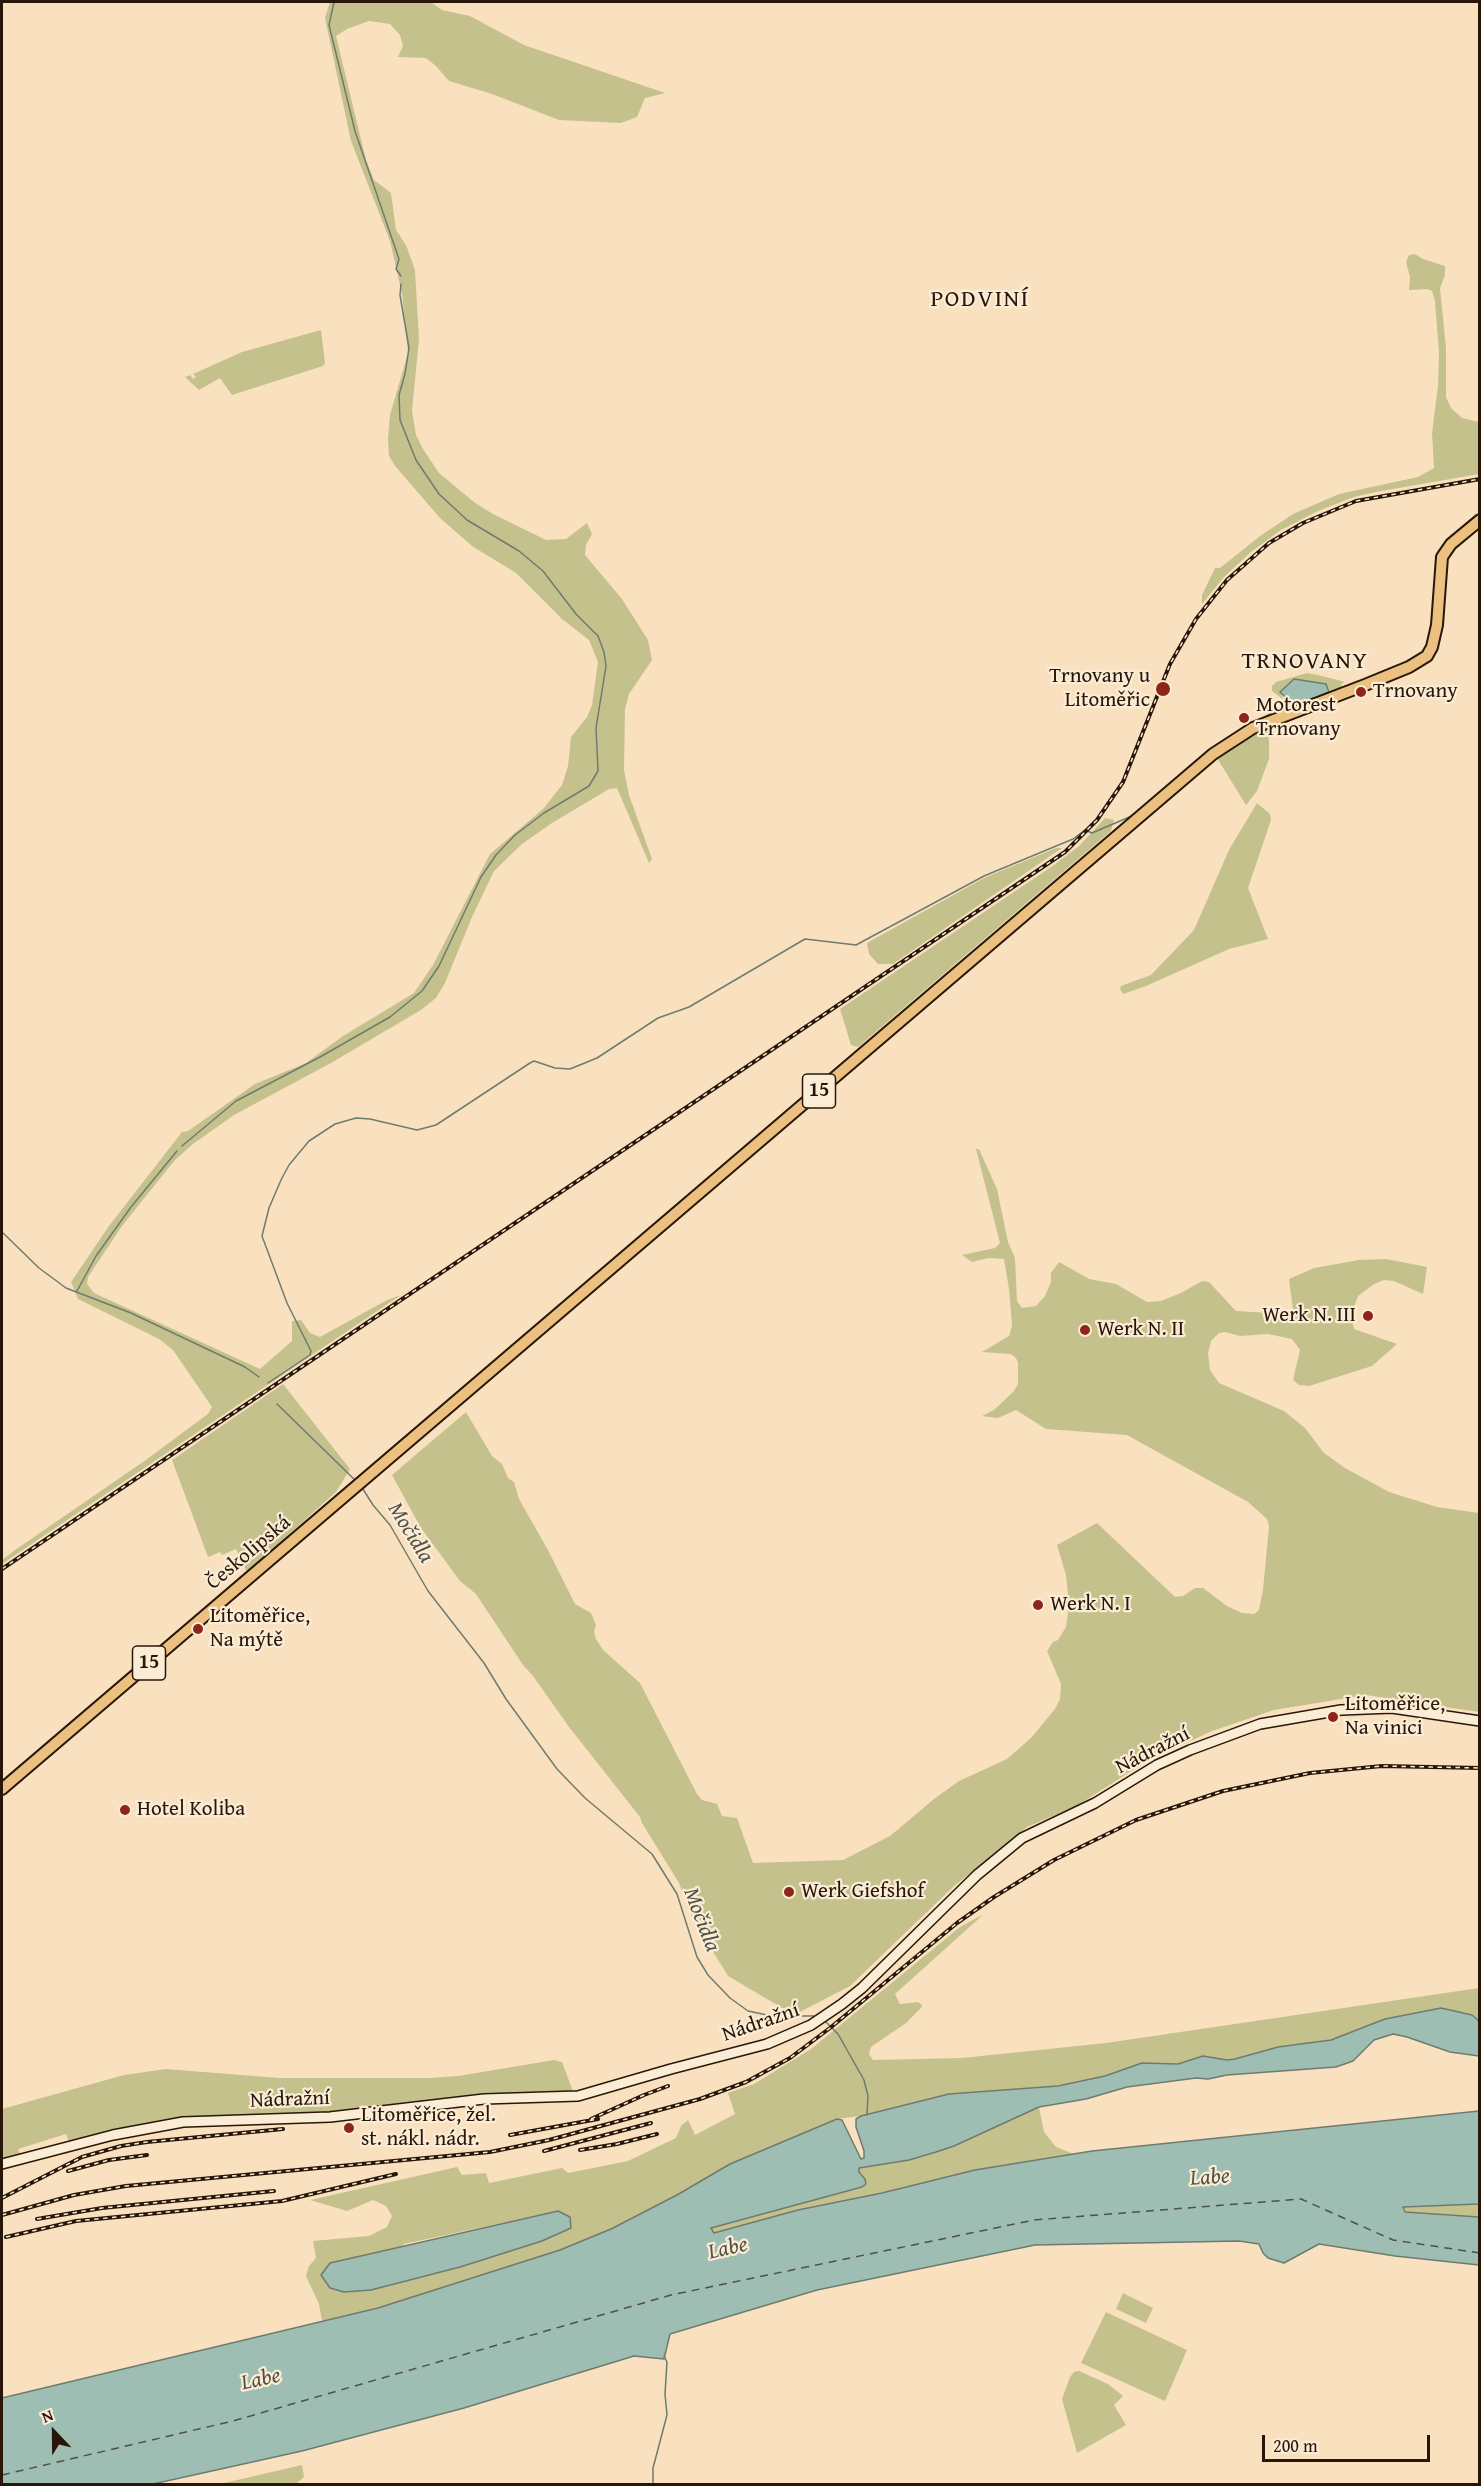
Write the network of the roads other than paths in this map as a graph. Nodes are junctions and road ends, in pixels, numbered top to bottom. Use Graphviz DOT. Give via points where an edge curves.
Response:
graph roads {
  1 [pos="1479,520"];
  2 [pos="1479,1721"];
  3 [pos="2,1789"];
  4 [pos="2,2164"];
  1 -- 3 [label="main road, Českolipská / 15" via="1442,557 1437,626 1427,656 1409,667 1252,728 1212,754"];
  2 -- 4 [label="main road, Nádražní" via="1392,1708 1341,1710 1260,1724 1157,1765 1095,1803 1022,1838 977,1875 862,1988 819,2020 766,2044 578,2096 484,2099 330,2117 183,2122 113,2135"];
}
